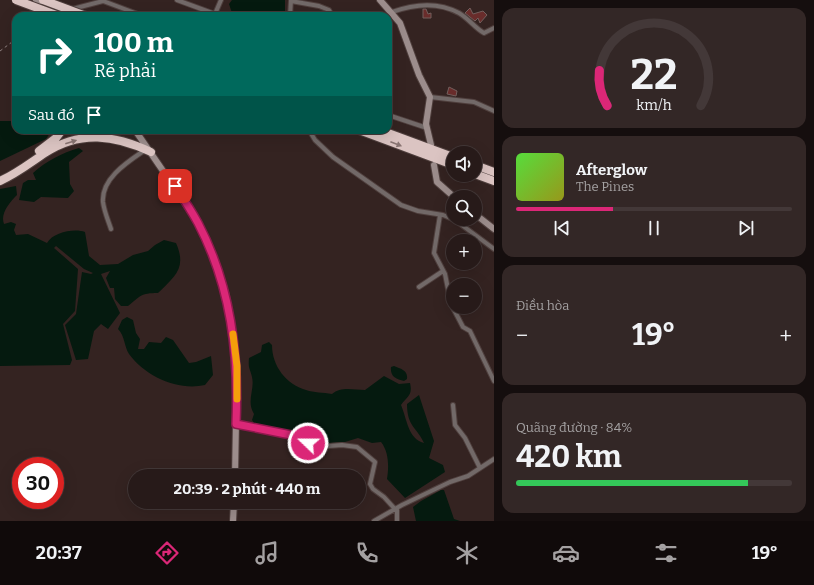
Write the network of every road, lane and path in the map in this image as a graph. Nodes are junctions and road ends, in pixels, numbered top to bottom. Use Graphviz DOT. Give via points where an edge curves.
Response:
graph roads {
  1 [pos="16,0"];
  2 [pos="36,0"];
  3 [pos="42,0"];
  4 [pos="48,0"];
  5 [pos="177,0"];
  6 [pos="221,0"];
  7 [pos="291,0"];
  8 [pos="380,0"];
  9 [pos="44,12"];
  10 [pos="50,12"];
  11 [pos="56,12"];
  12 [pos="67,12"];
  13 [pos="75,12"];
  14 [pos="133,12"];
  15 [pos="210,12"];
  16 [pos="216,12"];
  17 [pos="290,12"];
  18 [pos="330,12"];
  19 [pos="392,12"];
  20 [pos="494,28"];
  21 [pos="12,42"];
  22 [pos="0,51"];
  23 [pos="430,97"];
  24 [pos="494,111"];
  25 [pos="392,116"];
  26 [pos="427,128"];
  27 [pos="59,134"];
  28 [pos="102,134"];
  29 [pos="137,134"];
  30 [pos="311,134"];
  31 [pos="370,134"];
  32 [pos="391,134"];
  33 [pos="431,145"];
  34 [pos="148,151"];
  35 [pos="446,154"];
  36 [pos="446,162"];
  37 [pos="434,165"];
  38 [pos="482,168"];
  39 [pos="494,172"];
  40 [pos="0,175"];
  41 [pos="482,177"];
  42 [pos="0,181"];
  43 [pos="494,181"];
  44 [pos="446,190"];
  45 [pos="440,215"];
  46 [pos="482,220"];
  47 [pos="111,229"];
  48 [pos="494,229"];
  49 [pos="494,249"];
  50 [pos="443,272"];
  51 [pos="419,287"];
  52 [pos="494,381"];
  53 [pos="453,405"];
  54 [pos="236,424"];
  55 [pos="494,459"];
  56 [pos="480,468"];
  57 [pos="235,469"];
  58 [pos="396,508"];
  59 [pos="234,509"];
  60 [pos="233,521"];
  61 [pos="374,521"];
  62 [pos="397,521"];
  1 -- 10 [label="highway, bridge"];
  2 -- 9 [label="main road"];
  3 -- 13 [label="highway, bridge"];
  4 -- 11 [label="main road"];
  5 -- 15 [label="street"];
  6 -- 16 [label="street"];
  7 -- 17 [label="street"];
  7 -- 18 [label="street" via="319,6"];
  8 -- 19 [label="main road"];
  12 -- 14 [label="street" via="103,0"];
  19 -- 20 [label="street" via="408,6 425,4 459,14 484,33"];
  19 -- 23 [label="main road" via="400,23"];
  21 -- 22 [label="path"];
  23 -- 24 [label="street" via="474,102"];
  23 -- 26 [label="main road"];
  25 -- 26 [label="street"];
  26 -- 33 [label="main road"];
  27 -- 40 [label="highway" via="21,164"];
  28 -- 34 [label="highway"];
  42 -- 28 [label="highway, one-way" via="54,148"];
  29 -- 34 [label="main road"];
  30 -- 45 [label="street" via="333,157 401,205"];
  31 -- 36 [label="highway, one-way"];
  32 -- 35 [label="highway"];
  34 -- 47 [label="street" via="118,170 106,188 104,202"];
  34 -- 54 [label="main road" via="198,222 226,295 237,366"];
  37 -- 44 [label="main road" via="437,182"];
  38 -- 39 [label="highway"];
  41 -- 43 [label="highway"];
  45 -- 49 [label="street" via="455,220"];
  45 -- 50 [label="street" via="434,253"];
  46 -- 48 [label="main road"];
  50 -- 51 [label="street"];
  50 -- 52 [label="street" via="451,304 463,328 470,331"];
  53 -- 56 [label="street" via="455,425 465,438"];
  54 -- 57 [label="main road"];
  54 -- 58 [label="street" via="296,436 316,446 357,447 375,462 370,484 373,489"];
  55 -- 56 [label="street"];
  56 -- 58 [label="street" via="468,476"];
  58 -- 61 [label="street"];
  58 -- 62 [label="street"];
  59 -- 60 [label="main road"];
}
